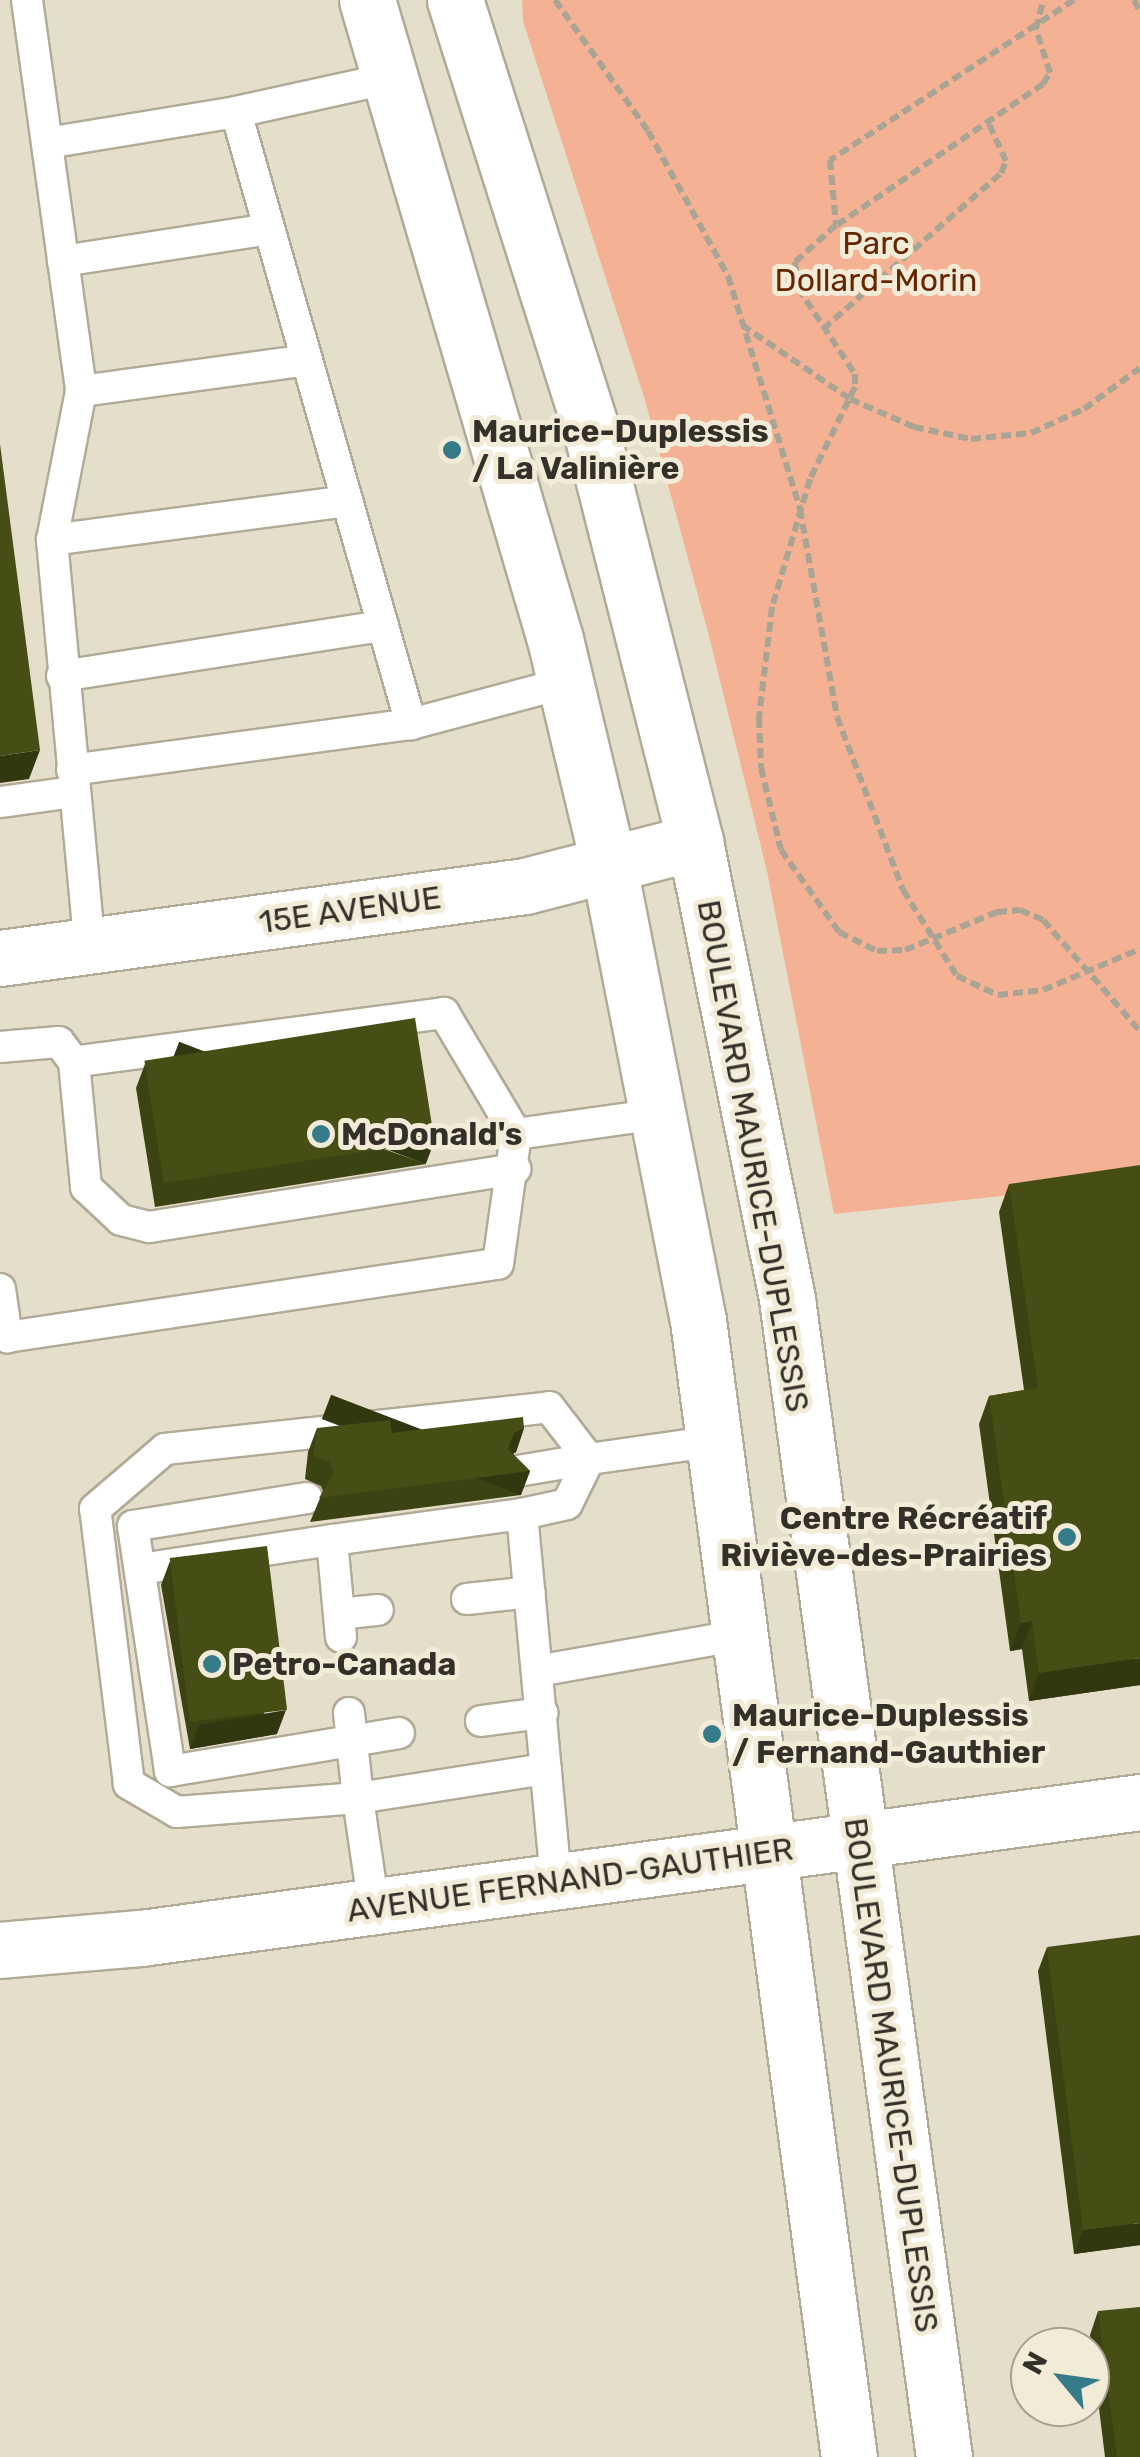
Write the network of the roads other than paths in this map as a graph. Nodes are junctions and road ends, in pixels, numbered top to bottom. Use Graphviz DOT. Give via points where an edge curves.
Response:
graph roads {
  1 [pos="27,0"];
  2 [pos="367,0"];
  3 [pos="455,0"];
  4 [pos="390,78"];
  5 [pos="236,112"];
  6 [pos="47,143"];
  7 [pos="270,229"];
  8 [pos="63,261"];
  9 [pos="308,360"];
  10 [pos="81,391"];
  11 [pos="347,501"];
  12 [pos="52,540"];
  13 [pos="383,626"];
  14 [pos="62,676"];
  15 [pos="565,683"];
  16 [pos="411,724"];
  17 [pos="73,781"];
  18 [pos="0,802"];
  19 [pos="695,842"];
  20 [pos="608,862"];
  21 [pos="90,946"];
  22 [pos="0,958"];
  23 [pos="0,1047"];
  24 [pos="74,1062"];
  25 [pos="658,1114"];
  26 [pos="516,1134"];
  27 [pos="515,1168"];
  28 [pos="0,1289"];
  29 [pos="716,1441"];
  30 [pos="589,1459"];
  31 [pos="518,1471"];
  32 [pos="307,1498"];
  33 [pos="522,1514"];
  34 [pos="332,1540"];
  35 [pos="140,1569"];
  36 [pos="530,1592"];
  37 [pos="467,1599"];
  38 [pos="378,1610"];
  39 [pos="742,1635"];
  40 [pos="537,1671"];
  41 [pos="542,1712"];
  42 [pos="481,1720"];
  43 [pos="351,1727"];
  44 [pos="399,1733"];
  45 [pos="546,1768"];
  46 [pos="358,1798"];
  47 [pos="1140,1802"];
  48 [pos="858,1840"];
  49 [pos="770,1850"];
  50 [pos="556,1880"];
  51 [pos="374,1908"];
  52 [pos="0,1950"];
  53 [pos="849,2457"];
  54 [pos="944,2457"];
  1 -- 6 [label="lane"];
  2 -- 4 [label="street"];
  3 -- 19 [label="street, BOULEVARD MAURICE-DUPLESSIS" via="590,430"];
  4 -- 5 [label="lane"];
  4 -- 15 [label="street"];
  5 -- 6 [label="lane"];
  5 -- 7 [label="lane"];
  6 -- 8 [label="lane"];
  7 -- 8 [label="lane"];
  7 -- 9 [label="lane"];
  8 -- 10 [label="lane"];
  9 -- 10 [label="lane"];
  9 -- 11 [label="lane"];
  10 -- 12 [label="lane"];
  11 -- 12 [label="lane"];
  11 -- 13 [label="lane"];
  12 -- 14 [label="lane"];
  13 -- 14 [label="lane"];
  13 -- 16 [label="lane"];
  14 -- 17 [label="lane"];
  15 -- 16 [label="lane"];
  15 -- 20 [label="street"];
  16 -- 17 [label="lane"];
  17 -- 18 [label="lane"];
  17 -- 21 [label="lane"];
  19 -- 20 [label="street, 15E AVENUE"];
  19 -- 48 [label="street, BOULEVARD MAURICE-DUPLESSIS" via="786,1299"];
  20 -- 21 [label="street, 15E AVENUE" via="525,886"];
  20 -- 25 [label="street"];
  21 -- 22 [label="street, 15E AVENUE"];
  23 -- 24 [label="lane" via="59,1042"];
  24 -- 26 [label="lane" via="444,1012"];
  24 -- 27 [label="lane" via="86,1187 121,1220 149,1227"];
  25 -- 26 [label="lane"];
  25 -- 29 [label="street"];
  26 -- 27 [label="lane"];
  27 -- 28 [label="lane" via="498,1264 7,1337"];
  29 -- 30 [label="lane"];
  29 -- 39 [label="street"];
  30 -- 31 [label="lane"];
  30 -- 33 [label="lane" via="567,1504"];
  30 -- 46 [label="lane" via="549,1407 165,1449 95,1509 129,1784 177,1812"];
  32 -- 35 [label="lane" via="133,1526"];
  33 -- 34 [label="lane"];
  33 -- 36 [label="lane"];
  34 -- 35 [label="lane"];
  34 -- 38 [label="lane" via="340,1626"];
  35 -- 43 [label="lane" via="170,1770"];
  36 -- 37 [label="lane"];
  36 -- 40 [label="lane"];
  39 -- 40 [label="lane"];
  39 -- 49 [label="street"];
  40 -- 41 [label="lane"];
  41 -- 42 [label="lane"];
  41 -- 45 [label="lane"];
  43 -- 44 [label="lane"];
  43 -- 46 [label="lane"];
  45 -- 46 [label="lane"];
  45 -- 50 [label="lane"];
  46 -- 51 [label="lane"];
  47 -- 48 [label="street, AVENUE FERNAND-GAUTHIER"];
  48 -- 49 [label="street, AVENUE FERNAND-GAUTHIER"];
  48 -- 54 [label="street, BOULEVARD MAURICE-DUPLESSIS"];
  49 -- 50 [label="street, AVENUE FERNAND-GAUTHIER"];
  49 -- 53 [label="street"];
  50 -- 51 [label="street, AVENUE FERNAND-GAUTHIER"];
  51 -- 52 [label="street, AVENUE FERNAND-GAUTHIER"];
}
